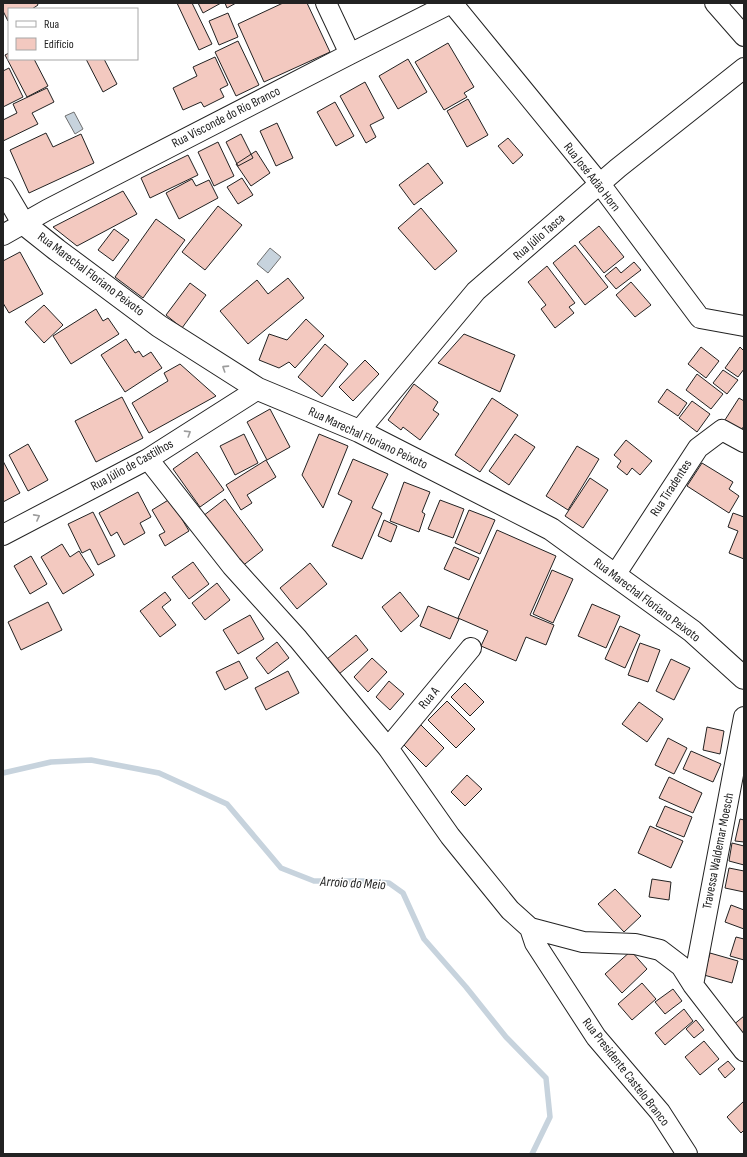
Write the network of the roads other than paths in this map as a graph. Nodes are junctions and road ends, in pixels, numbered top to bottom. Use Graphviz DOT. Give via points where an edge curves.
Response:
graph roads {
  1 [pos="326,3"];
  2 [pos="452,3"];
  3 [pos="716,3"];
  4 [pos="744,36"];
  5 [pos="350,54"];
  6 [pos="744,68"];
  7 [pos="600,184"];
  8 [pos="3,189"];
  9 [pos="23,223"];
  10 [pos="3,235"];
  11 [pos="744,326"];
  12 [pos="258,389"];
  13 [pos="359,431"];
  14 [pos="744,442"];
  15 [pos="148,459"];
  16 [pos="3,535"];
  17 [pos="615,575"];
  18 [pos="471,648"];
  19 [pos="744,678"];
  20 [pos="744,718"];
  21 [pos="388,748"];
  22 [pos="530,928"];
  23 [pos="693,985"];
  24 [pos="744,1051"];
  25 [pos="687,1154"];
  1 -- 5 [label="street"];
  2 -- 5 [label="street, Rua Visconde do Rio Branco"];
  2 -- 7 [label="street, Rua José Adão Horn"];
  3 -- 4 [label="street"];
  5 -- 9 [label="street, Rua Visconde do Rio Branco"];
  6 -- 7 [label="street, Rua Júlio Tasca"];
  7 -- 11 [label="street, Rua José Adão Horn" via="700,318"];
  7 -- 13 [label="street, Rua Júlio Tasca" via="476,291"];
  8 -- 9 [label="main road, Rua Marechal Floriano Peixoto"];
  9 -- 10 [label="street, Rua Visconde do Rio Branco"];
  12 -- 9 [label="main road, Rua Marechal Floriano Peixoto, one-way" via="159,326"];
  12 -- 13 [label="main road, Rua Marechal Floriano Peixoto"];
  15 -- 12 [label="street, Rua Júlio de Castilhos, one-way"];
  13 -- 17 [label="main road, Rua Marechal Floriano Peixoto" via="551,529"];
  14 -- 17 [label="street, Rua Tiradentes" via="722,430 698,448"];
  16 -- 15 [label="street, Rua Júlio de Castilhos, one-way"];
  15 -- 21 [label="street" via="232,566 298,639"];
  17 -- 19 [label="main road, Rua Marechal Floriano Peixoto" via="692,631"];
  18 -- 21 [label="street, Rua A"];
  20 -- 23 [label="street, Travessa Waldemar Moesch"];
  21 -- 22 [label="street" via="450,836 510,910"];
  22 -- 23 [label="street" via="583,942 636,944 660,950 681,966"];
  22 -- 25 [label="street, Rua Presidente Castelo Branco" via="535,944 596,1037 660,1112"];
  23 -- 24 [label="street"];
}
